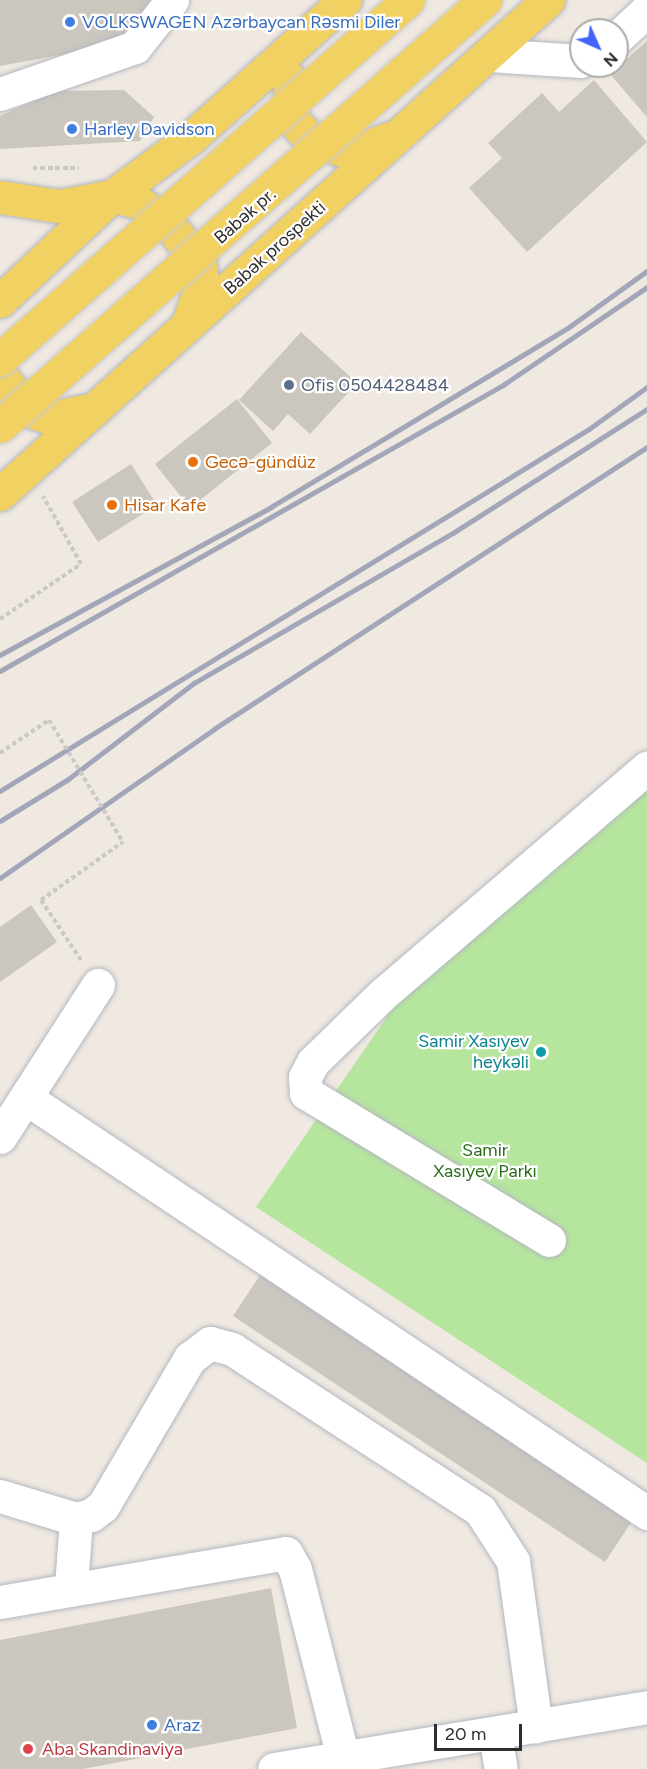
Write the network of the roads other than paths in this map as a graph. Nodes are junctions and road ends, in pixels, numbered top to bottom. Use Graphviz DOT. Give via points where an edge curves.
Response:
graph roads {
  1 [pos="172,0"];
  2 [pos="345,0"];
  3 [pos="408,0"];
  4 [pos="485,0"];
  5 [pos="548,0"];
  6 [pos="647,10"];
  7 [pos="629,27"];
  8 [pos="307,35"];
  9 [pos="489,55"];
  10 [pos="569,60"];
  11 [pos="0,94"];
  12 [pos="408,128"];
  13 [pos="112,196"];
  14 [pos="0,197"];
  15 [pos="0,301"];
  16 [pos="186,327"];
  17 [pos="0,359"];
  18 [pos="0,375"];
  19 [pos="95,409"];
  20 [pos="0,426"];
  21 [pos="0,494"];
  22 [pos="647,768"];
  23 [pos="98,985"];
  24 [pos="26,1098"];
  25 [pos="0,1137"];
  26 [pos="549,1240"];
  27 [pos="0,1496"];
  28 [pos="647,1513"];
  29 [pos="76,1519"];
  30 [pos="71,1586"];
  31 [pos="0,1602"];
  32 [pos="647,1707"];
  33 [pos="536,1726"];
  34 [pos="495,1733"];
  35 [pos="343,1758"];
  36 [pos="274,1769"];
  37 [pos="501,1769"];
  1 -- 11 [label="street" via="135,47"];
  2 -- 8 [label="main road"];
  3 -- 17 [label="main road, bridge"];
  4 -- 20 [label="main road, Babək pr., bridge"];
  5 -- 9 [label="main road, Babək prospekti"];
  6 -- 7 [label="street"];
  8 -- 12 [label="main road" via="286,87 292,119 308,137 349,153 368,150"];
  8 -- 13 [label="main road" via="194,136"];
  9 -- 10 [label="street"];
  9 -- 12 [label="main road, Babək prospekti"];
  12 -- 16 [label="main road, Babək prospekti"];
  13 -- 14 [label="main road" via="58,206"];
  13 -- 15 [label="main road"];
  13 -- 16 [label="main road" via="138,202 166,220 200,263 201,289"];
  16 -- 19 [label="main road, Babək prospekti"];
  18 -- 19 [label="main road" via="28,410 50,418"];
  19 -- 21 [label="main road, Babək prospekti"];
  22 -- 26 [label="street" via="383,994 313,1062 305,1077 306,1093"];
  23 -- 24 [label="street"];
  24 -- 25 [label="street"];
  24 -- 28 [label="street"];
  27 -- 29 [label="street"];
  29 -- 30 [label="street"];
  29 -- 33 [label="street" via="103,1506 190,1358 210,1342 232,1349 480,1510 513,1561"];
  30 -- 31 [label="street"];
  30 -- 35 [label="street" via="286,1553 295,1569"];
  32 -- 33 [label="street"];
  33 -- 34 [label="street"];
  34 -- 35 [label="street"];
  34 -- 37 [label="street"];
  35 -- 36 [label="street"];
}
